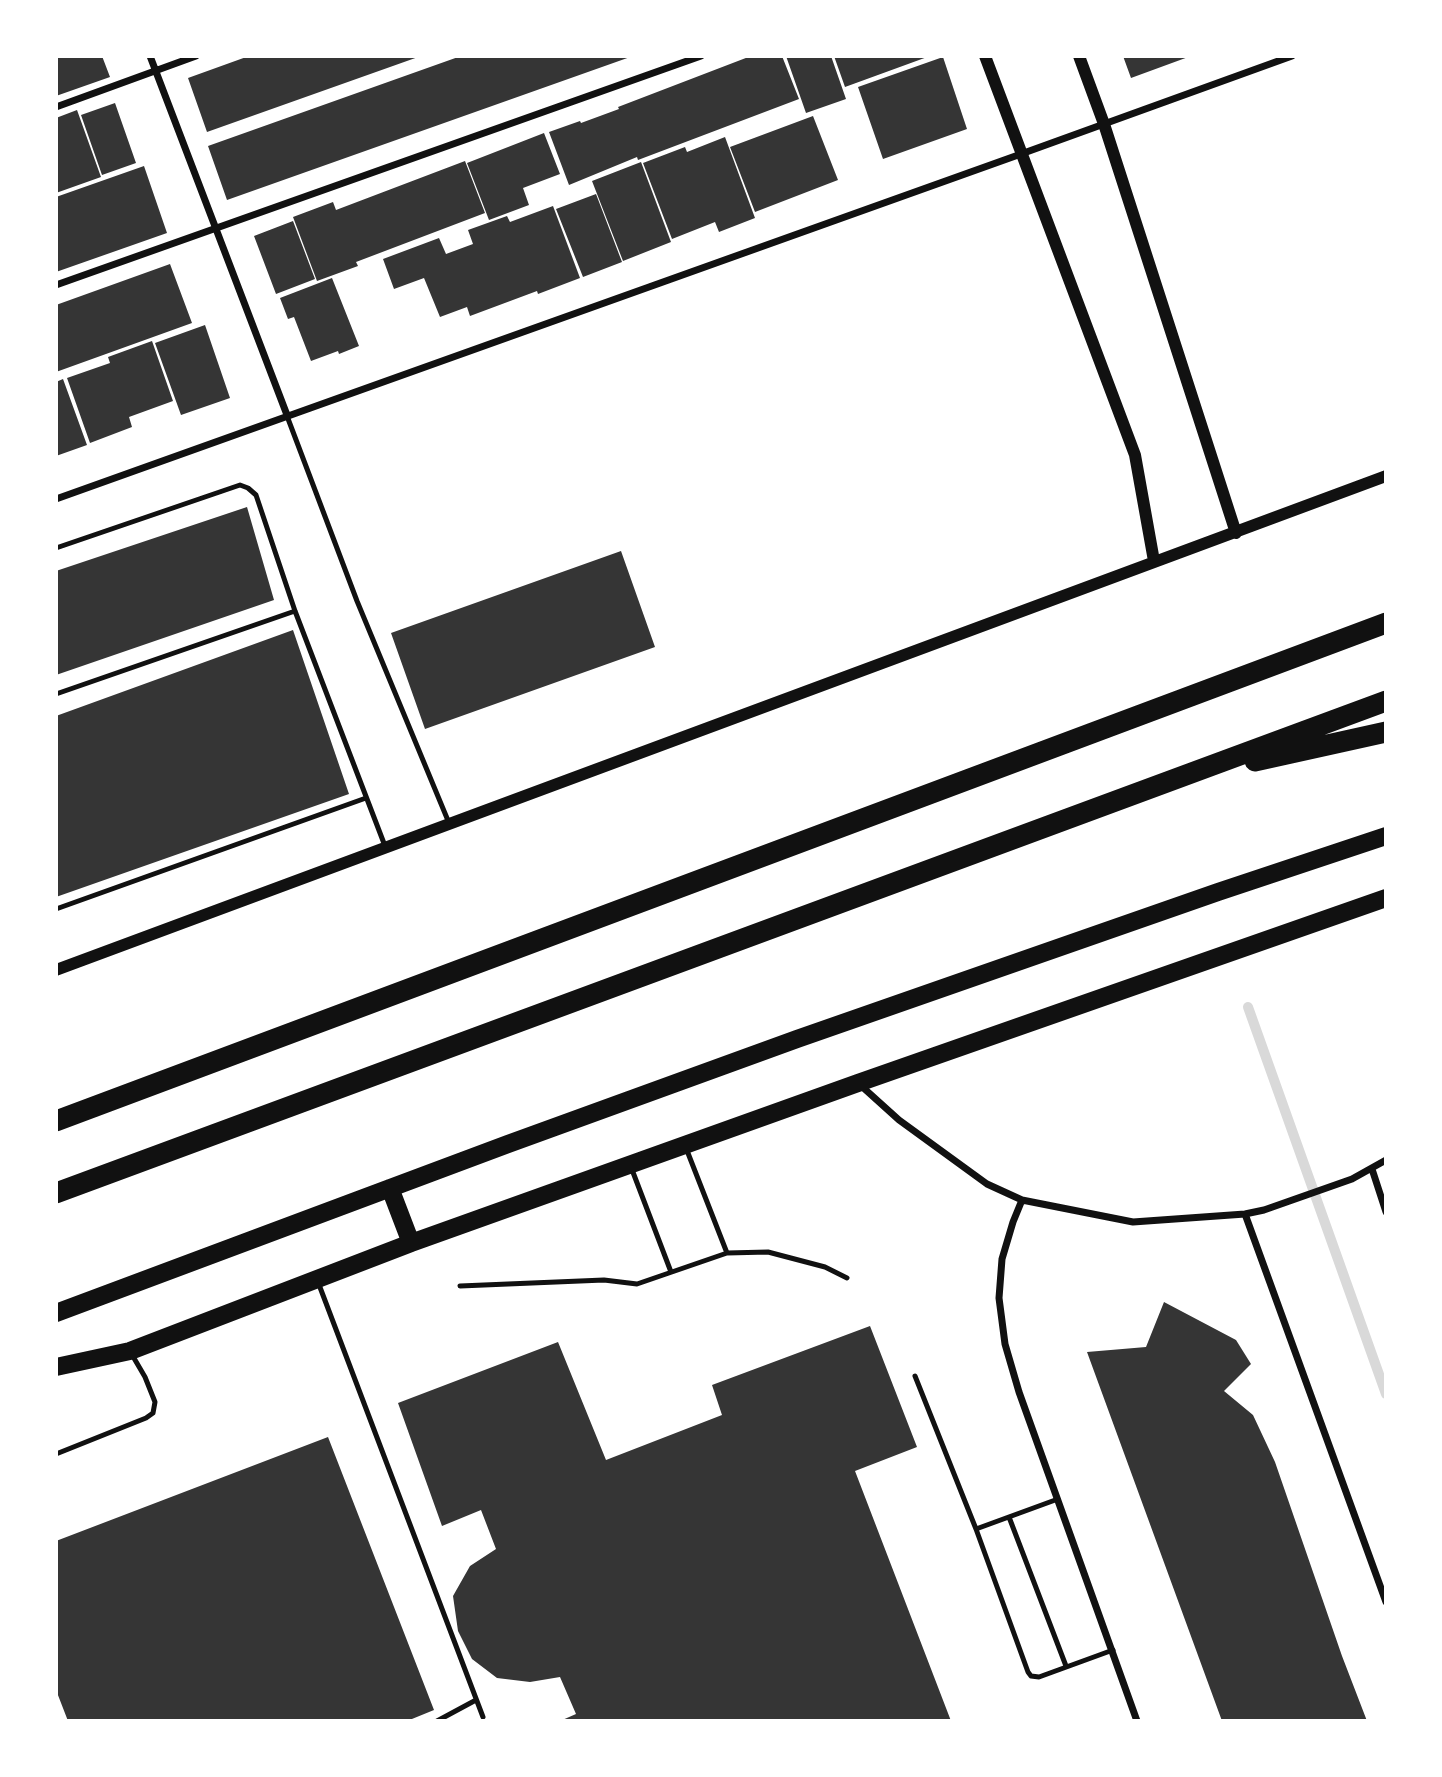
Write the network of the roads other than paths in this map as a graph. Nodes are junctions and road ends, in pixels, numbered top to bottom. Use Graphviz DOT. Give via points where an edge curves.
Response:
graph roads {
  1 [pos="150,56"];
  2 [pos="195,56"];
  3 [pos="701,56"];
  4 [pos="985,56"];
  5 [pos="1079,56"];
  6 [pos="1292,56"];
  7 [pos="155,71"];
  8 [pos="56,107"];
  9 [pos="1104,124"];
  10 [pos="1021,154"];
  11 [pos="215,229"];
  12 [pos="56,285"];
  13 [pos="287,415"];
  14 [pos="1386,476"];
  15 [pos="56,499"];
  16 [pos="1236,533"];
  17 [pos="56,548"];
  18 [pos="1154,561"];
  19 [pos="295,611"];
  20 [pos="1386,623"];
  21 [pos="56,694"];
  22 [pos="1386,701"];
  23 [pos="1386,732"];
  24 [pos="1176,778"];
  25 [pos="366,798"];
  26 [pos="449,822"];
  27 [pos="1386,836"];
  28 [pos="386,847"];
  29 [pos="1386,898"];
  30 [pos="56,909"];
  31 [pos="56,970"];
  32 [pos="858,1083"];
  33 [pos="56,1121"];
  34 [pos="685,1145"];
  35 [pos="1386,1160"];
  36 [pos="630,1166"];
  37 [pos="1371,1169"];
  38 [pos="390,1188"];
  39 [pos="56,1194"];
  40 [pos="1022,1200"];
  41 [pos="1386,1212"];
  42 [pos="1245,1214"];
  43 [pos="411,1243"];
  44 [pos="727,1253"];
  45 [pos="671,1272"];
  46 [pos="846,1278"];
  47 [pos="317,1279"];
  48 [pos="460,1286"];
  49 [pos="56,1312"];
  50 [pos="130,1351"];
  51 [pos="56,1367"];
  52 [pos="915,1376"];
  53 [pos="56,1454"];
  54 [pos="1058,1499"];
  55 [pos="1009,1517"];
  56 [pos="976,1530"];
  57 [pos="1386,1602"];
  58 [pos="1113,1650"];
  59 [pos="1066,1667"];
  60 [pos="476,1700"];
  61 [pos="483,1717"];
  62 [pos="437,1721"];
  63 [pos="1137,1721"];
  1 -- 7 [label="street"];
  2 -- 7 [label="street"];
  3 -- 11 [label="street"];
  4 -- 10 [label="street"];
  5 -- 9 [label="street"];
  6 -- 9 [label="street"];
  7 -- 8 [label="street"];
  7 -- 11 [label="street"];
  9 -- 10 [label="street"];
  9 -- 16 [label="street"];
  10 -- 13 [label="street"];
  10 -- 18 [label="street" via="1135,455"];
  11 -- 12 [label="street"];
  11 -- 13 [label="street"];
  13 -- 15 [label="street"];
  13 -- 26 [label="lane" via="357,601"];
  14 -- 16 [label="street"];
  16 -- 18 [label="street"];
  17 -- 19 [label="lane" via="240,485 256,495"];
  18 -- 26 [label="street"];
  19 -- 21 [label="lane"];
  19 -- 25 [label="lane"];
  20 -- 33 [label="highway"];
  22 -- 24 [label="highway"];
  23 -- 24 [label="highway"];
  24 -- 39 [label="highway"];
  25 -- 28 [label="lane"];
  25 -- 30 [label="lane"];
  26 -- 28 [label="street"];
  27 -- 38 [label="main road" via="823,1030"];
  28 -- 31 [label="street"];
  29 -- 32 [label="main road"];
  32 -- 34 [label="main road"];
  32 -- 40 [label="street" via="950,1158 987,1184"];
  34 -- 36 [label="main road"];
  34 -- 44 [label="lane"];
  35 -- 37 [label="street"];
  36 -- 43 [label="main road"];
  36 -- 45 [label="lane"];
  37 -- 41 [label="street"];
  37 -- 42 [label="street"];
  38 -- 43 [label="main road"];
  38 -- 49 [label="main road"];
  40 -- 42 [label="street" via="1133,1222"];
  40 -- 54 [label="street" via="1002,1259 999,1298 1012,1368"];
  42 -- 57 [label="street"];
  43 -- 47 [label="main road"];
  44 -- 45 [label="lane"];
  44 -- 46 [label="lane" via="768,1252 825,1267"];
  45 -- 48 [label="lane" via="637,1284 604,1280"];
  47 -- 50 [label="main road"];
  47 -- 60 [label="lane"];
  50 -- 51 [label="main road"];
  50 -- 53 [label="lane" via="155,1402 153,1413"];
  52 -- 56 [label="lane"];
  54 -- 55 [label="lane"];
  54 -- 58 [label="street"];
  55 -- 56 [label="lane"];
  55 -- 59 [label="lane"];
  56 -- 59 [label="lane" via="1028,1672 1038,1677"];
  58 -- 59 [label="lane"];
  58 -- 63 [label="street"];
  60 -- 61 [label="lane"];
  60 -- 62 [label="lane"];
}
